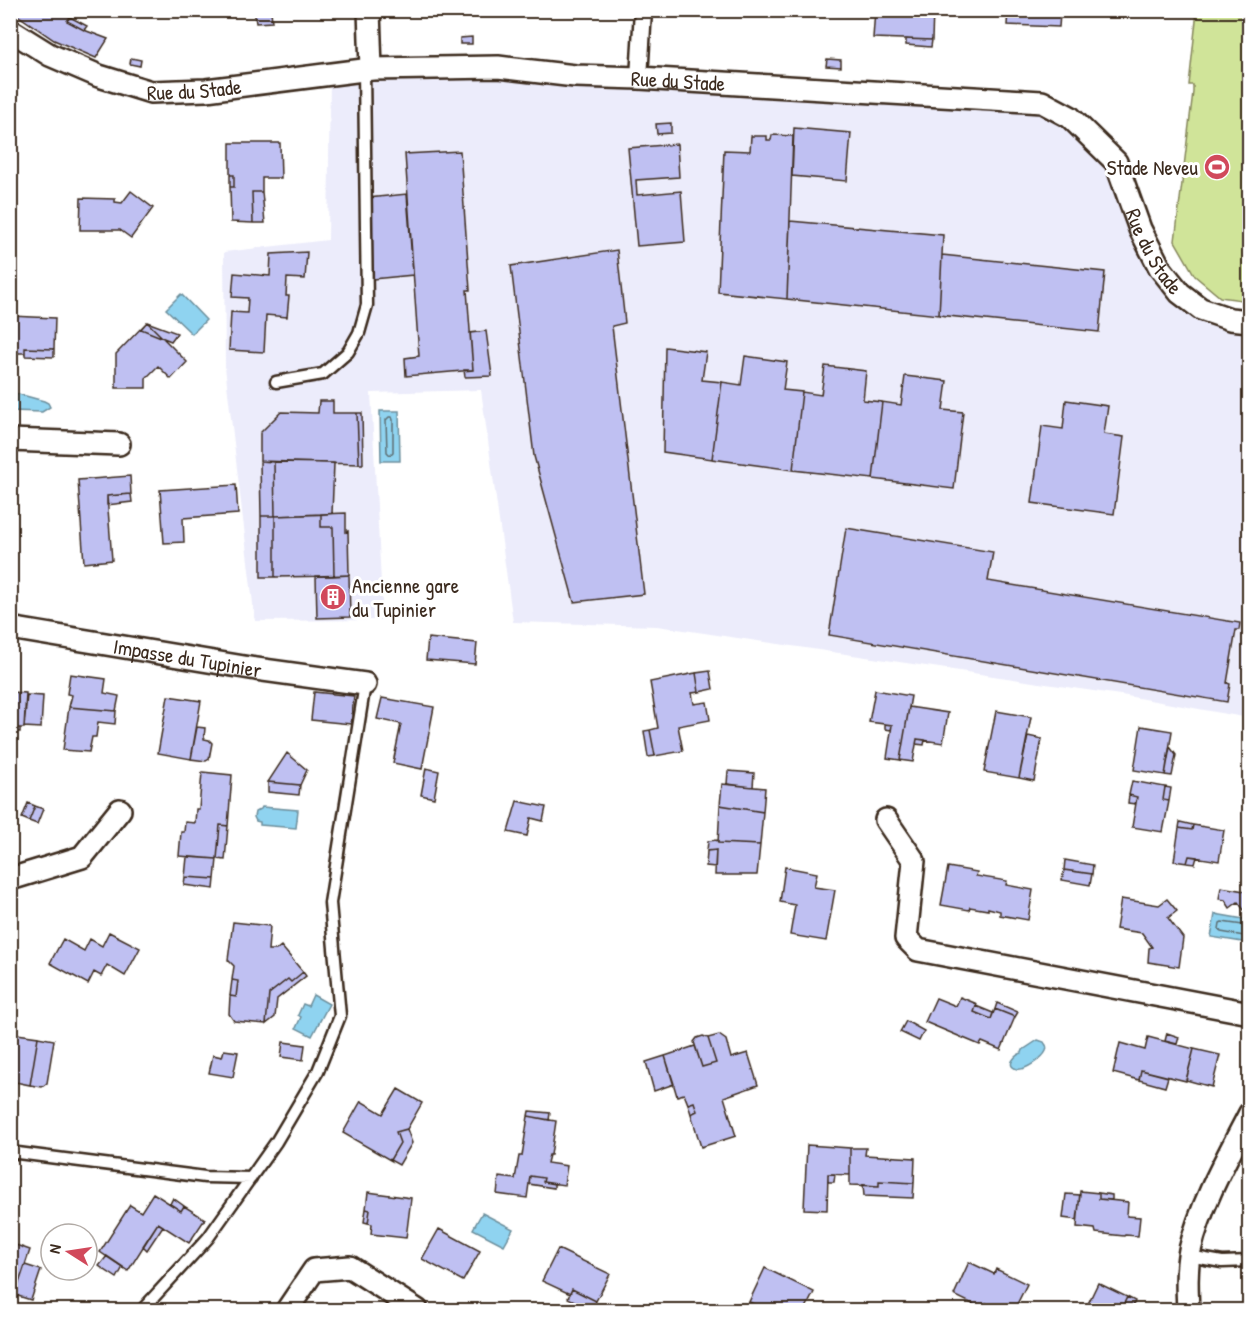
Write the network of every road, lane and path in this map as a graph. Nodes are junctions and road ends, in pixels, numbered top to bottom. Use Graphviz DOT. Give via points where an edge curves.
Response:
graph roads {
  1 [pos="369,10"];
  2 [pos="644,10"];
  3 [pos="10,30"];
  4 [pos="367,70"];
  5 [pos="639,78"];
  6 [pos="1250,321"];
  7 [pos="276,382"];
  8 [pos="10,440"];
  9 [pos="119,444"];
  10 [pos="10,628"];
  11 [pos="365,684"];
  12 [pos="120,810"];
  13 [pos="886,820"];
  14 [pos="10,876"];
  15 [pos="1250,1013"];
  16 [pos="1250,1113"];
  17 [pos="10,1152"];
  18 [pos="251,1178"];
  19 [pos="1189,1256"];
  20 [pos="1250,1261"];
  21 [pos="142,1311"];
  22 [pos="287,1311"];
  23 [pos="417,1311"];
  24 [pos="1188,1311"];
  1 -- 4 [label="street"];
  2 -- 5 [label="street"];
  3 -- 4 [label="street, Rue du Stade" via="50,55 151,92 206,90"];
  4 -- 5 [label="street, Rue du Stade" via="498,67"];
  4 -- 7 [label="lane" via="367,305 359,333 348,352 323,374"];
  5 -- 6 [label="street, Rue du Stade" via="1042,102 1070,117 1116,162 1140,229 1160,268 1180,293 1201,309"];
  8 -- 9 [label="street"];
  10 -- 11 [label="street, Impasse du Tupinier"];
  11 -- 18 [label="lane" via="330,903 340,1016 318,1071"];
  12 -- 14 [label="street" via="82,857"];
  13 -- 15 [label="street" via="914,861 906,938 918,950"];
  16 -- 19 [label="street" via="1215,1181"];
  17 -- 18 [label="lane" via="205,1177"];
  18 -- 21 [label="lane" via="208,1238"];
  19 -- 20 [label="lane" via="1222,1262"];
  19 -- 24 [label="street"];
  22 -- 23 [label="street" via="314,1270 350,1267"];
}
